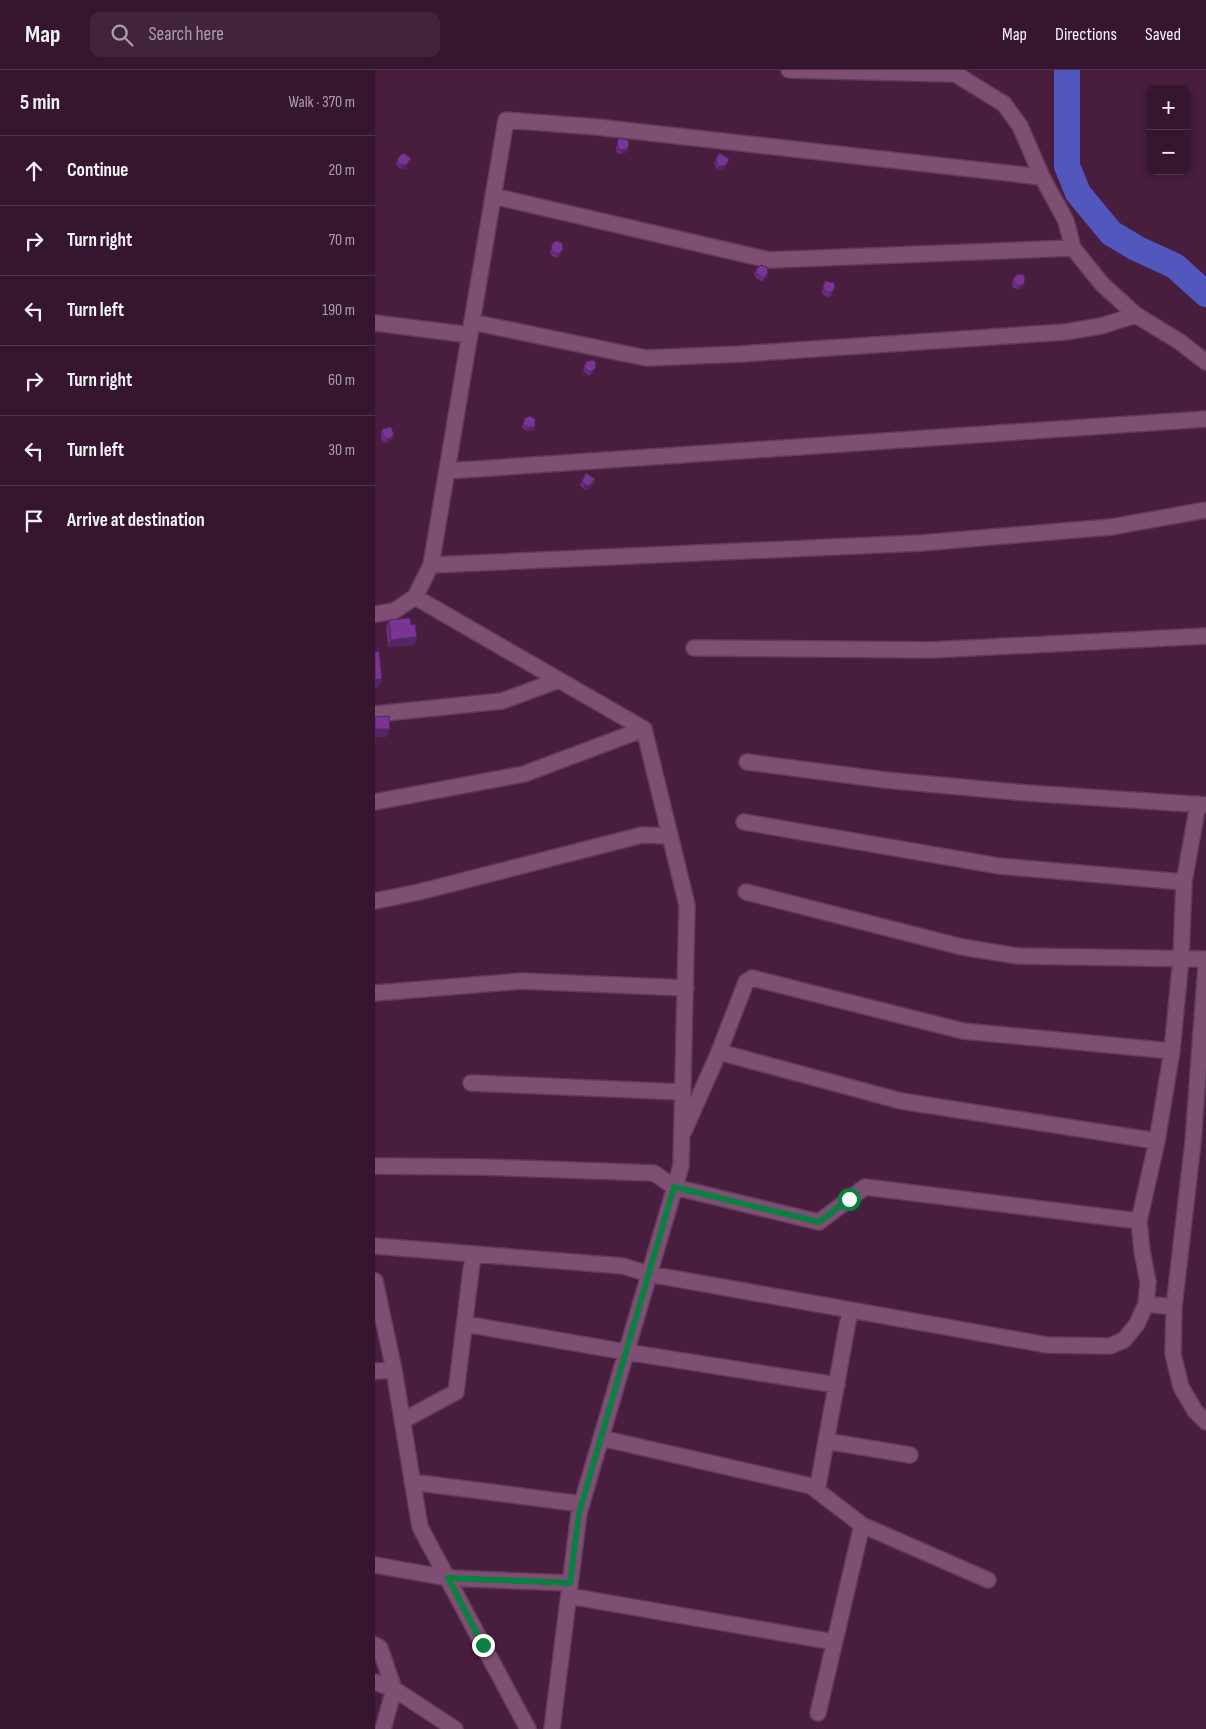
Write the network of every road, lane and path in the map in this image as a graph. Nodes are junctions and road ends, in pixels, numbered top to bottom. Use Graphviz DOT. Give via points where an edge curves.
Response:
graph roads {
  1 [pos="789,70"];
  2 [pos="951,72"];
  3 [pos="1042,177"];
  4 [pos="493,196"];
  5 [pos="1073,248"];
  6 [pos="1136,315"];
  7 [pos="375,323"];
  8 [pos="471,328"];
  9 [pos="1206,362"];
  10 [pos="1206,419"];
  11 [pos="447,471"];
  12 [pos="1206,510"];
  13 [pos="431,566"];
  14 [pos="415,597"];
  15 [pos="375,614"];
  16 [pos="1206,636"];
  17 [pos="694,648"];
  18 [pos="559,680"];
  19 [pos="375,714"];
  20 [pos="644,729"];
  21 [pos="747,762"];
  22 [pos="375,802"];
  23 [pos="1202,805"];
  24 [pos="745,822"];
  25 [pos="670,836"];
  26 [pos="1184,882"];
  27 [pos="746,892"];
  28 [pos="375,901"];
  29 [pos="1181,958"];
  30 [pos="1206,958"];
  31 [pos="1206,966"];
  32 [pos="685,988"];
  33 [pos="375,993"];
  34 [pos="1172,1051"];
  35 [pos="719,1052"];
  36 [pos="471,1083"];
  37 [pos="682,1092"];
  38 [pos="680,1140"];
  39 [pos="1157,1141"];
  40 [pos="375,1166"];
  41 [pos="674,1187"];
  42 [pos="1139,1221"];
  43 [pos="375,1246"];
  44 [pos="473,1254"];
  45 [pos="649,1274"];
  46 [pos="375,1286"];
  47 [pos="1146,1304"];
  48 [pos="1174,1307"];
  49 [pos="850,1310"];
  50 [pos="465,1324"];
  51 [pos="626,1352"];
  52 [pos="394,1370"];
  53 [pos="375,1371"];
  54 [pos="837,1385"];
  55 [pos="402,1421"];
  56 [pos="1206,1422"];
  57 [pos="601,1438"];
  58 [pos="826,1441"];
  59 [pos="910,1455"];
  60 [pos="413,1482"];
  61 [pos="817,1491"];
  62 [pos="582,1504"];
  63 [pos="862,1525"];
  64 [pos="375,1566"];
  65 [pos="448,1578"];
  66 [pos="988,1580"];
  67 [pos="570,1590"];
  68 [pos="834,1642"];
  69 [pos="375,1645"];
  70 [pos="375,1682"];
  71 [pos="395,1690"];
  72 [pos="818,1713"];
  73 [pos="383,1729"];
  74 [pos="455,1729"];
  75 [pos="528,1729"];
  76 [pos="552,1729"];
  1 -- 2 [label="street"];
  2 -- 3 [label="street" via="1004,104 1020,126"];
  3 -- 4 [label="street" via="597,127 505,120"];
  3 -- 5 [label="street" via="1066,221"];
  4 -- 5 [label="street" via="769,260"];
  4 -- 8 [label="street"];
  5 -- 6 [label="street" via="1102,284"];
  6 -- 8 [label="street" via="1101,326 1065,332 646,358"];
  6 -- 9 [label="street"];
  7 -- 8 [label="street"];
  8 -- 11 [label="street"];
  10 -- 11 [label="street"];
  11 -- 13 [label="street"];
  12 -- 13 [label="street" via="1111,527 921,543"];
  13 -- 14 [label="street"];
  14 -- 15 [label="street" via="394,611"];
  14 -- 18 [label="street"];
  16 -- 17 [label="street" via="931,650"];
  18 -- 19 [label="street" via="502,701"];
  18 -- 20 [label="street"];
  20 -- 22 [label="street" via="524,774"];
  20 -- 25 [label="street"];
  21 -- 23 [label="street" via="885,780"];
  23 -- 26 [label="street"];
  24 -- 26 [label="street" via="999,866"];
  25 -- 28 [label="street" via="643,835"];
  25 -- 32 [label="street" via="687,905"];
  26 -- 29 [label="street"];
  27 -- 29 [label="street" via="962,948 1018,956"];
  29 -- 30 [label="street"];
  29 -- 34 [label="street"];
  31 -- 48 [label="street" via="1193,1142"];
  32 -- 33 [label="street" via="522,981"];
  32 -- 37 [label="street"];
  34 -- 35 [label="street" via="963,1031 751,978 746,982"];
  34 -- 39 [label="street"];
  35 -- 38 [label="street"];
  35 -- 39 [label="street" via="901,1101"];
  36 -- 37 [label="street"];
  37 -- 38 [label="street"];
  38 -- 41 [label="street" via="681,1166"];
  39 -- 42 [label="street"];
  40 -- 41 [label="street" via="654,1173"];
  41 -- 42 [label="street" via="819,1222 865,1187"];
  41 -- 45 [label="street"];
  42 -- 47 [label="street" via="1148,1282"];
  43 -- 44 [label="street"];
  44 -- 45 [label="street" via="623,1266"];
  44 -- 50 [label="street"];
  45 -- 49 [label="street"];
  45 -- 51 [label="street"];
  46 -- 52 [label="street"];
  47 -- 48 [label="street"];
  47 -- 49 [label="street" via="1137,1324 1124,1340 1110,1346 1047,1345"];
  48 -- 56 [label="street" via="1173,1354 1181,1387 1195,1411"];
  49 -- 54 [label="street"];
  50 -- 51 [label="street"];
  50 -- 55 [label="street" via="457,1392"];
  51 -- 54 [label="street"];
  51 -- 57 [label="street"];
  52 -- 53 [label="street"];
  52 -- 55 [label="street"];
  54 -- 58 [label="street"];
  55 -- 60 [label="street"];
  57 -- 61 [label="street" via="811,1486"];
  57 -- 62 [label="street"];
  58 -- 59 [label="street"];
  58 -- 61 [label="street"];
  60 -- 62 [label="street"];
  60 -- 65 [label="street" via="420,1527"];
  61 -- 63 [label="street"];
  62 -- 67 [label="street"];
  63 -- 66 [label="street"];
  63 -- 68 [label="street"];
  64 -- 65 [label="street"];
  65 -- 67 [label="street"];
  65 -- 75 [label="street"];
  67 -- 68 [label="street"];
  67 -- 76 [label="street"];
  68 -- 72 [label="street"];
  69 -- 71 [label="street"];
  70 -- 71 [label="street"];
  71 -- 73 [label="street"];
  71 -- 74 [label="street"];
}
